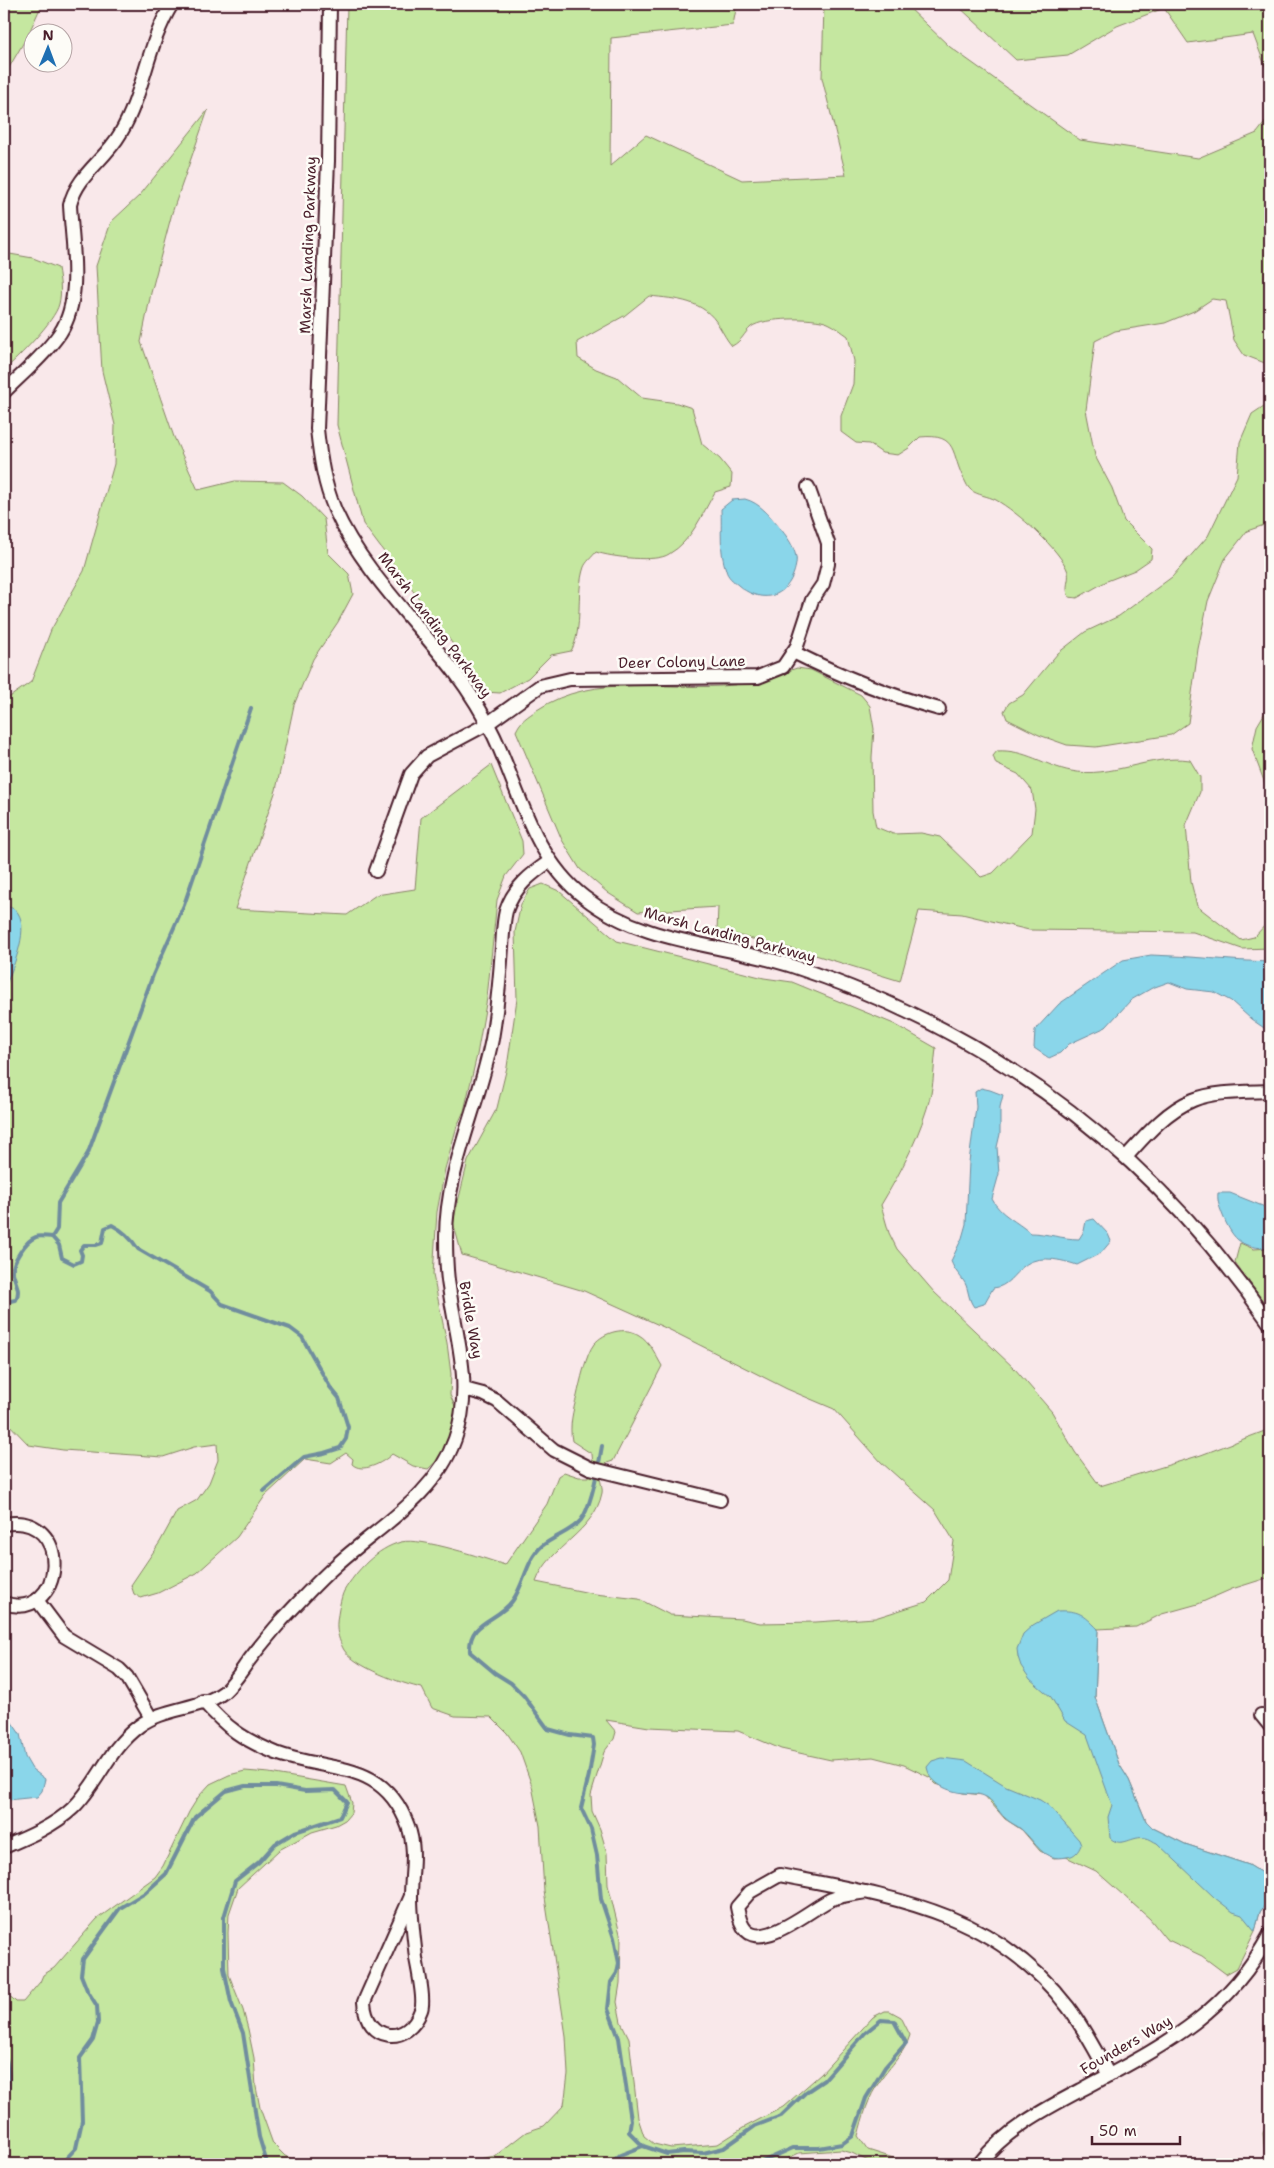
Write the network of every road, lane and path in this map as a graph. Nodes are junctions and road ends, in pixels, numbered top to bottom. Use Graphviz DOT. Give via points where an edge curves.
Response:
graph roads {
  1 [pos="172,4"];
  2 [pos="330,4"];
  3 [pos="4,392"];
  4 [pos="808,487"];
  5 [pos="793,652"];
  6 [pos="939,709"];
  7 [pos="487,724"];
  8 [pos="550,861"];
  9 [pos="376,871"];
  10 [pos="1270,1091"];
  11 [pos="1126,1157"];
  12 [pos="1270,1324"];
  13 [pos="464,1389"];
  14 [pos="720,1500"];
  15 [pos="4,1524"];
  16 [pos="37,1600"];
  17 [pos="4,1603"];
  18 [pos="203,1701"];
  19 [pos="1261,1715"];
  20 [pos="152,1718"];
  21 [pos="1270,1726"];
  22 [pos="4,1847"];
  23 [pos="866,1892"];
  24 [pos="411,1896"];
  25 [pos="1270,1934"];
  26 [pos="1109,2075"];
  27 [pos="979,2164"];
  1 -- 3 [label="street" via="158,32 129,119 119,137 72,193 74,287 67,321 44,352"];
  2 -- 7 [label="street, Marsh Landing Parkway" via="317,429 325,483 334,508 359,553 454,672"];
  4 -- 5 [label="street, Deer Colony Lane" via="828,543 828,564 823,584 812,600"];
  5 -- 6 [label="street" via="838,675"];
  5 -- 7 [label="street, Deer Colony Lane" via="783,667 758,676 570,679 540,686"];
  7 -- 8 [label="street, Marsh Landing Parkway" via="530,826"];
  7 -- 9 [label="street, Deer Colony Lane" via="418,764 411,774"];
  8 -- 11 [label="street, Marsh Landing Parkway" via="584,898 624,923 674,940 788,965 841,983 932,1022 1014,1070"];
  8 -- 13 [label="street, Bridle Way" via="521,884 507,910 492,1036 448,1204 448,1285 461,1345"];
  10 -- 11 [label="street" via="1206,1096 1183,1104 1151,1130"];
  11 -- 12 [label="street, Marsh Landing Parkway" via="1174,1204 1220,1257"];
  13 -- 14 [label="street" via="497,1401 554,1450 590,1468"];
  13 -- 18 [label="street, Bridle Way" via="456,1437 442,1467 429,1484 309,1592 265,1640 229,1687"];
  15 -- 16 [label="street" via="31,1525 46,1538 52,1549 54,1572 45,1592"];
  16 -- 17 [label="street" via="19,1606"];
  16 -- 20 [label="street" via="64,1636 120,1669"];
  18 -- 20 [label="street, Bridle Way"];
  18 -- 24 [label="street" via="223,1724 249,1741 298,1759 351,1770 380,1786 400,1809 411,1837 414,1868"];
  19 -- 21 [label="street"];
  20 -- 22 [label="street, Bridle Way" via="138,1726 116,1748 74,1808 60,1819"];
  23 -- 23 [label="street" via="780,1875 750,1892 738,1907 741,1924 751,1933 767,1935 794,1923 832,1899"];
  23 -- 26 [label="street" via="932,1909 1005,1946 1063,2001 1083,2028"];
  24 -- 24 [label="street" via="422,2008 410,2030 386,2035 369,2025 364,2015 364,2002"];
  25 -- 26 [label="street, Founders Way" via="1252,1964 1215,2007 1170,2041"];
  26 -- 27 [label="street, Founders Way" via="1021,2124"];
}
